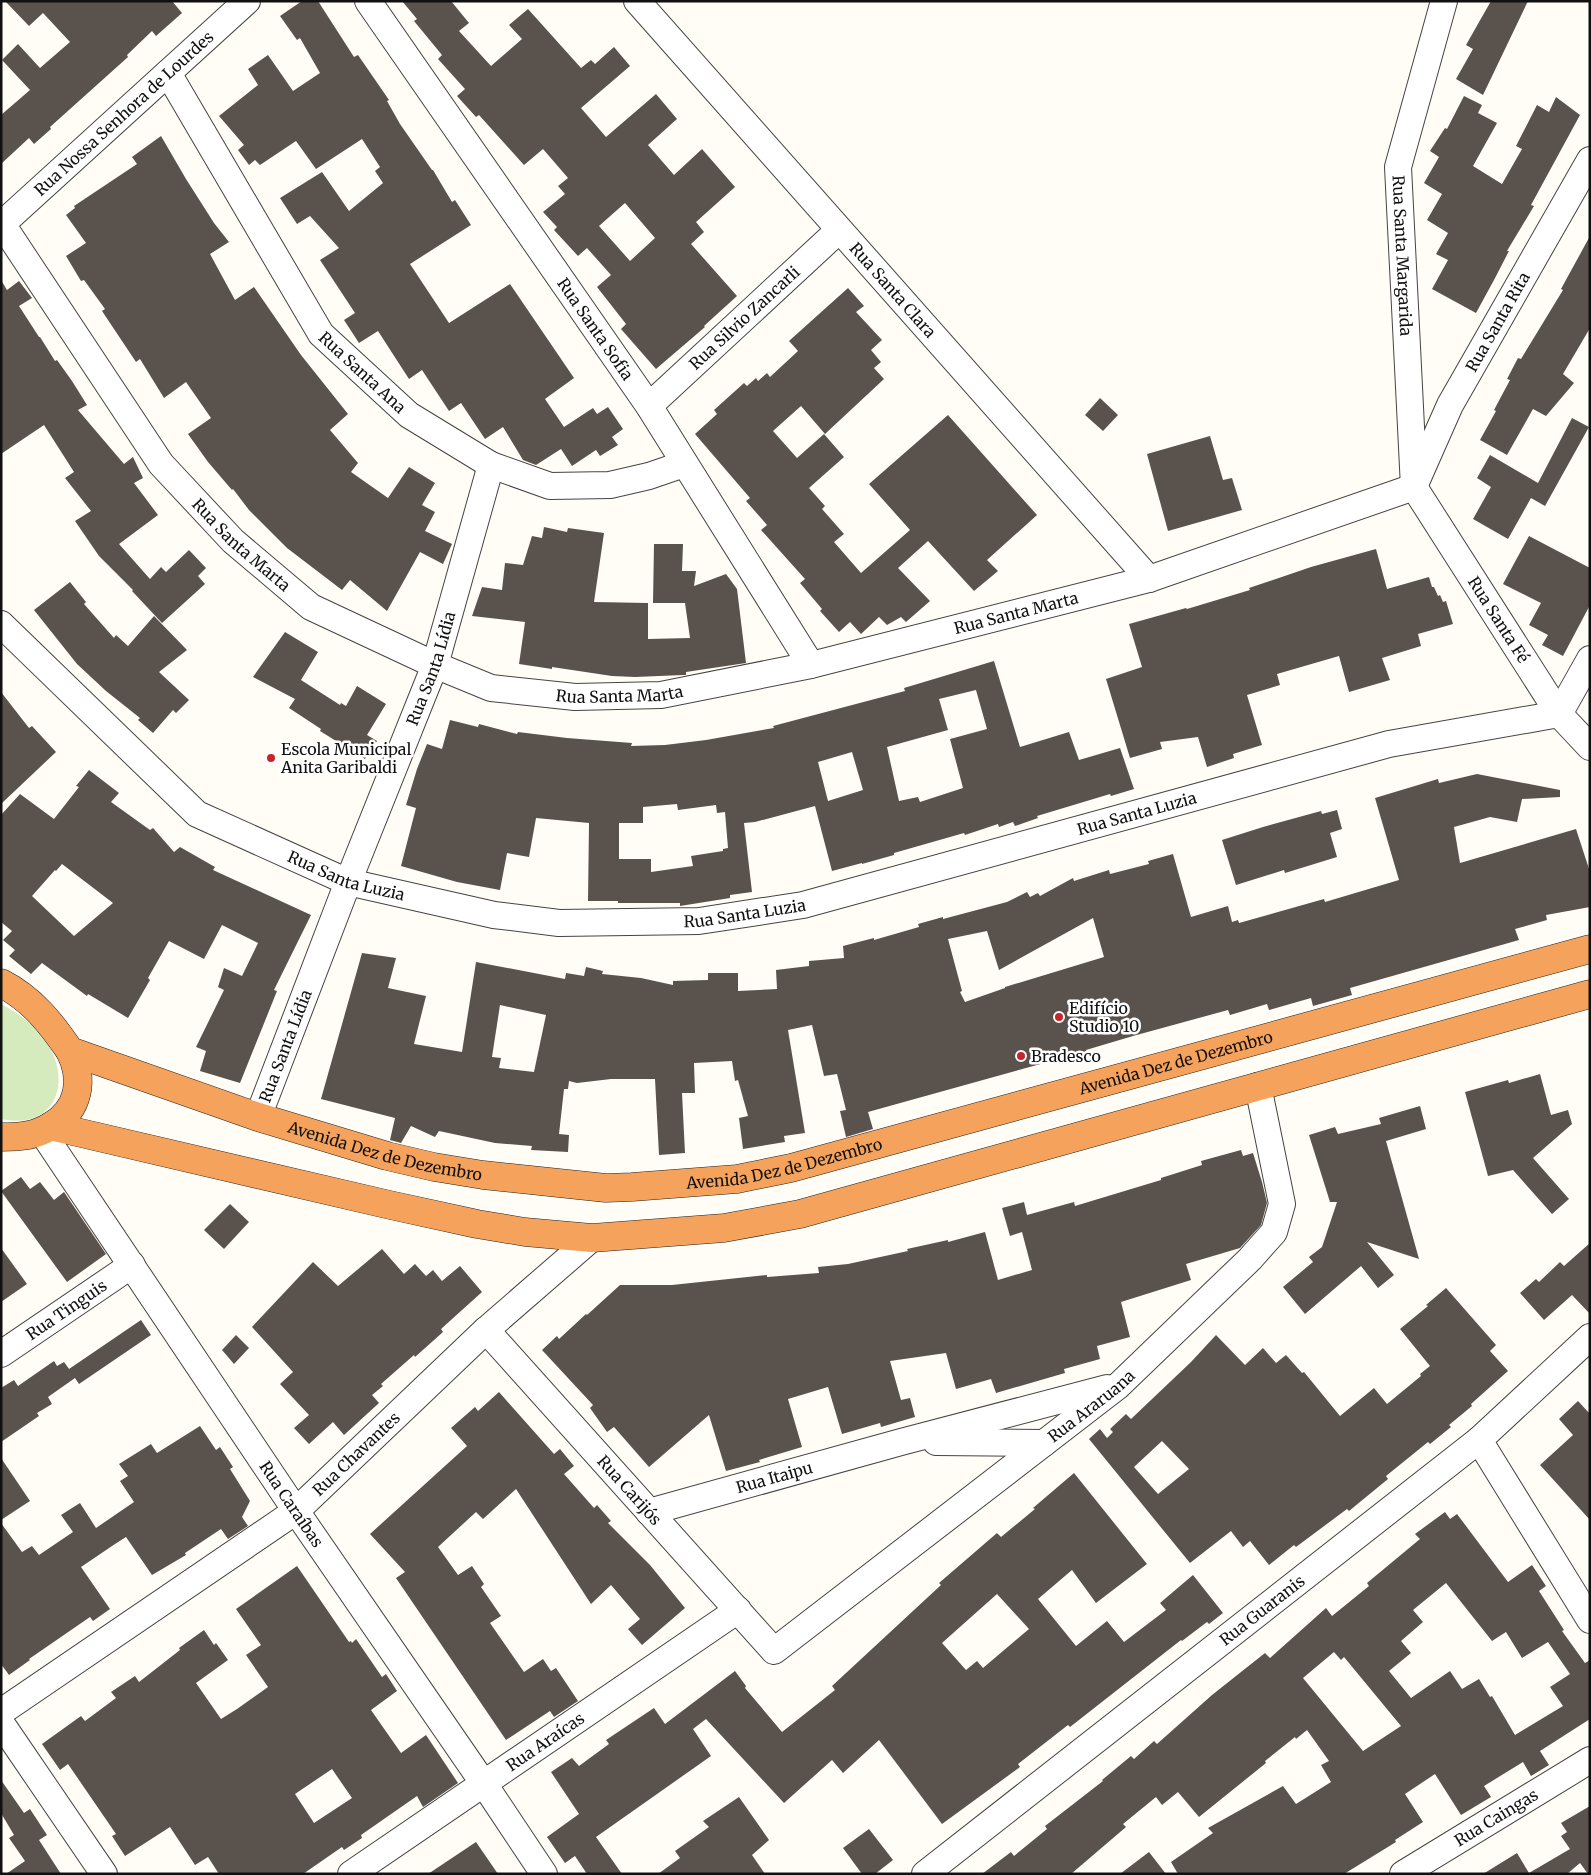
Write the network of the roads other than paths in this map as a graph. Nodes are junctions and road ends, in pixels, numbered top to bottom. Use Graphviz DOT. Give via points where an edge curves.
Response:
graph roads {
  1 [pos="247,1"];
  2 [pos="368,1"];
  3 [pos="637,1"];
  4 [pos="1444,1"];
  5 [pos="168,73"];
  6 [pos="1590,160"];
  7 [pos="2,224"];
  8 [pos="839,230"];
  9 [pos="649,406"];
  10 [pos="684,464"];
  11 [pos="491,465"];
  12 [pos="1414,487"];
  13 [pos="1149,579"];
  14 [pos="1,624"];
  15 [pos="1590,659"];
  16 [pos="435,665"];
  17 [pos="811,665"];
  18 [pos="1560,714"];
  19 [pos="1590,747"];
  20 [pos="348,882"];
  21 [pos="1590,950"];
  22 [pos="1,983"];
  23 [pos="1590,994"];
  24 [pos="70,1051"];
  25 [pos="1258,1086"];
  26 [pos="258,1118"];
  27 [pos="46,1129"];
  28 [pos="1,1137"];
  29 [pos="592,1238"];
  30 [pos="132,1265"];
  31 [pos="486,1330"];
  32 [pos="1590,1338"];
  33 [pos="1,1354"];
  34 [pos="1118,1386"];
  35 [pos="1479,1440"];
  36 [pos="901,1442"];
  37 [pos="1044,1443"];
  38 [pos="296,1511"];
  39 [pos="649,1512"];
  40 [pos="738,1610"];
  41 [pos="1590,1620"];
  42 [pos="774,1651"];
  43 [pos="1,1712"];
  44 [pos="1,1723"];
  45 [pos="1590,1760"];
  46 [pos="484,1784"];
  47 [pos="104,1874"];
  48 [pos="352,1874"];
  49 [pos="544,1874"];
  50 [pos="924,1874"];
  51 [pos="1403,1874"];
  1 -- 5 [label="street, Rua Nossa Senhora de Lourdes"];
  2 -- 9 [label="street, Rua Santa Sofia"];
  3 -- 8 [label="street, Rua Santa Clara"];
  4 -- 12 [label="street, Rua Santa Margarida" via="1398,168"];
  5 -- 7 [label="street, Rua Nossa Senhora de Lourdes"];
  5 -- 11 [label="street, Rua Santa Ana" via="321,334 409,415"];
  6 -- 12 [label="street, Rua Santa Rita" via="1450,405"];
  7 -- 16 [label="street, Rua Santa Marta" via="161,464 233,541 311,607"];
  8 -- 9 [label="street, Rua Silvio Zancarli"];
  8 -- 13 [label="street, Rua Santa Clara"];
  9 -- 10 [label="street, Rua Santa Sofia"];
  10 -- 11 [label="street, Rua Santa Ana" via="610,485 550,486"];
  10 -- 17 [label="street, Rua Santa Sofia"];
  11 -- 16 [label="street, Rua Santa Lídia"];
  12 -- 13 [label="street, Rua Santa Marta"];
  12 -- 18 [label="street, Rua Santa Fé"];
  13 -- 17 [label="street, Rua Santa Marta"];
  14 -- 20 [label="street, Rua Santa Luzia" via="197,814"];
  15 -- 18 [label="street"];
  16 -- 17 [label="street, Rua Santa Marta" via="491,688 575,696 661,695"];
  16 -- 20 [label="street, Rua Santa Lídia"];
  18 -- 19 [label="street, Rua Santa Fé"];
  18 -- 20 [label="street, Rua Santa Luzia" via="1389,744 803,905 699,921 560,923 494,915"];
  20 -- 26 [label="street, Rua Santa Lídia"];
  21 -- 26 [label="highway, Avenida Dez de Dezembro" via="800,1166 737,1179 606,1188 483,1175 387,1156"];
  22 -- 24 [label="highway" via="35,1006"];
  23 -- 25 [label="highway"];
  24 -- 26 [label="highway, Avenida Dez de Dezembro"];
  24 -- 27 [label="highway" via="78,1078 76,1096 66,1116"];
  25 -- 29 [label="highway" via="800,1214 724,1228"];
  25 -- 34 [label="street, Rua Araruana" via="1282,1204 1274,1232"];
  27 -- 28 [label="highway" via="22,1137"];
  27 -- 29 [label="highway" via="477,1224"];
  27 -- 30 [label="street, Rua Caraíbas"];
  29 -- 31 [label="street, Rua Chavantes"];
  30 -- 33 [label="street, Rua Tinguis"];
  30 -- 38 [label="street, Rua Caraíbas"];
  31 -- 38 [label="street, Rua Chavantes"];
  31 -- 39 [label="street, Rua Carijós"];
  32 -- 35 [label="street, Rua Guaranis"];
  34 -- 36 [label="street, Rua Itaipu"];
  34 -- 37 [label="street, Rua Araruana"];
  35 -- 41 [label="street"];
  35 -- 50 [label="street, Rua Guaranis"];
  36 -- 37 [label="street, Rua Itaipu"];
  36 -- 39 [label="street, Rua Itaipu"];
  37 -- 42 [label="street, Rua Araruana"];
  38 -- 43 [label="street, Rua Chavantes"];
  38 -- 46 [label="street, Rua Caraíbas"];
  39 -- 40 [label="street, Rua Carijós"];
  40 -- 42 [label="street, Rua Carijós"];
  40 -- 46 [label="street, Rua Araícas"];
  44 -- 47 [label="street"];
  45 -- 51 [label="street, Rua Caingas"];
  46 -- 48 [label="street, Rua Araícas"];
  46 -- 49 [label="street, Rua Caraíbas"];
}
